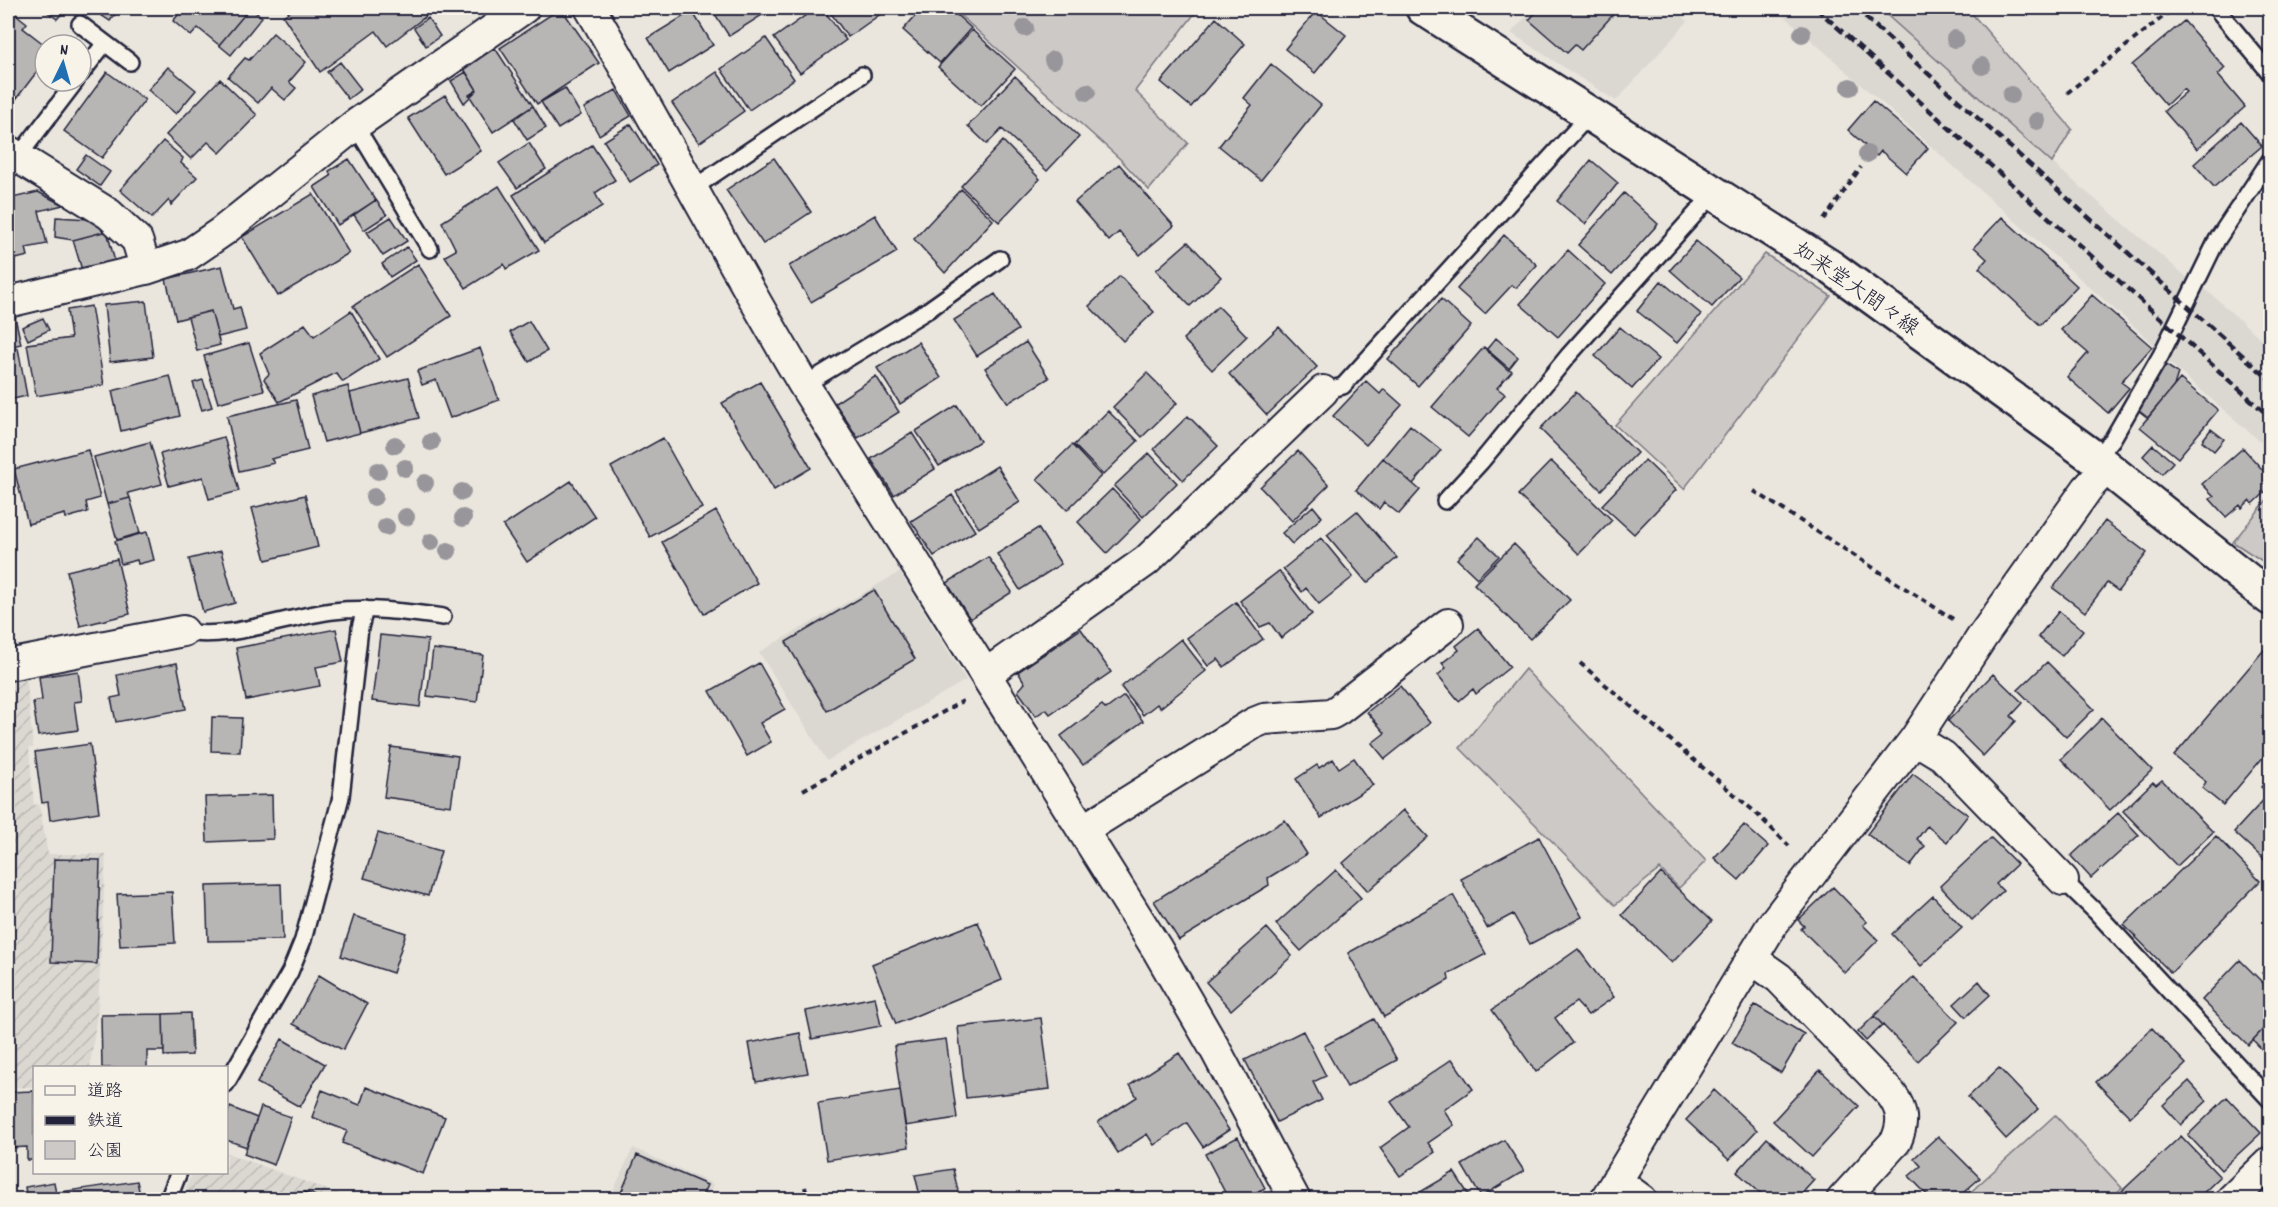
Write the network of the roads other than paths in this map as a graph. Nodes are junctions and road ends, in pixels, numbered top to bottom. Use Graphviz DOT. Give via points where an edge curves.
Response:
graph roads {
  1 [pos="524,8"];
  2 [pos="590,8"];
  3 [pos="1423,8"];
  4 [pos="2216,8"];
  5 [pos="80,24"];
  6 [pos="105,43"];
  7 [pos="93,58"];
  8 [pos="130,62"];
  9 [pos="2271,73"];
  10 [pos="862,75"];
  11 [pos="66,93"];
  12 [pos="1591,113"];
  13 [pos="355,125"];
  14 [pos="13,154"];
  15 [pos="2271,160"];
  16 [pos="692,189"];
  17 [pos="1715,192"];
  18 [pos="430,249"];
  19 [pos="1000,259"];
  20 [pos="146,269"];
  21 [pos="8,302"];
  22 [pos="804,385"];
  23 [pos="1323,391"];
  24 [pos="2101,463"];
  25 [pos="1445,501"];
  26 [pos="2271,598"];
  27 [pos="364,609"];
  28 [pos="443,617"];
  29 [pos="1448,624"];
  30 [pos="183,631"];
  31 [pos="8,664"];
  32 [pos="989,679"];
  33 [pos="1915,739"];
  34 [pos="1083,830"];
  35 [pos="2063,880"];
  36 [pos="1752,959"];
  37 [pos="228,1080"];
  38 [pos="2271,1100"];
  39 [pos="2271,1162"];
  40 [pos="179,1174"];
  41 [pos="1610,1190"];
  42 [pos="168,1200"];
  43 [pos="1295,1200"];
  44 [pos="1642,1200"];
  45 [pos="1842,1200"];
  46 [pos="2231,1200"];
  1 -- 13 [label="street"];
  2 -- 16 [label="street"];
  3 -- 12 [label="main road, 如来堂大間々線"];
  4 -- 9 [label="lane"];
  5 -- 6 [label="lane"];
  6 -- 7 [label="lane"];
  6 -- 8 [label="lane"];
  10 -- 16 [label="lane"];
  11 -- 14 [label="lane"];
  12 -- 17 [label="main road, 如来堂大間々線"];
  12 -- 23 [label="lane" via="1343,386"];
  13 -- 18 [label="lane"];
  13 -- 20 [label="street" via="224,231 188,255"];
  14 -- 20 [label="street" via="109,214 137,240"];
  15 -- 24 [label="lane" via="2217,240 2161,355"];
  16 -- 22 [label="street"];
  17 -- 24 [label="main road, 如来堂大間々線" via="1804,250"];
  17 -- 25 [label="lane"];
  19 -- 22 [label="lane" via="928,310"];
  20 -- 21 [label="street"];
  22 -- 32 [label="street"];
  23 -- 32 [label="street" via="1146,561"];
  24 -- 26 [label="main road, 如来堂大間々線"];
  24 -- 33 [label="street"];
  27 -- 28 [label="lane"];
  27 -- 30 [label="lane" via="331,611 208,635"];
  27 -- 37 [label="lane" via="341,797 306,931 290,972"];
  29 -- 34 [label="street" via="1331,714 1254,723"];
  30 -- 31 [label="street"];
  32 -- 34 [label="street"];
  33 -- 35 [label="street" via="1943,756"];
  33 -- 36 [label="street" via="1772,925"];
  34 -- 43 [label="street" via="1186,997"];
  35 -- 38 [label="lane"];
  36 -- 41 [label="street"];
  36 -- 45 [label="street" via="1779,978 1891,1094 1901,1110 1901,1129 1896,1141"];
  39 -- 46 [label="street"];
  40 -- 42 [label="lane"];
  41 -- 44 [label="street"];
}
